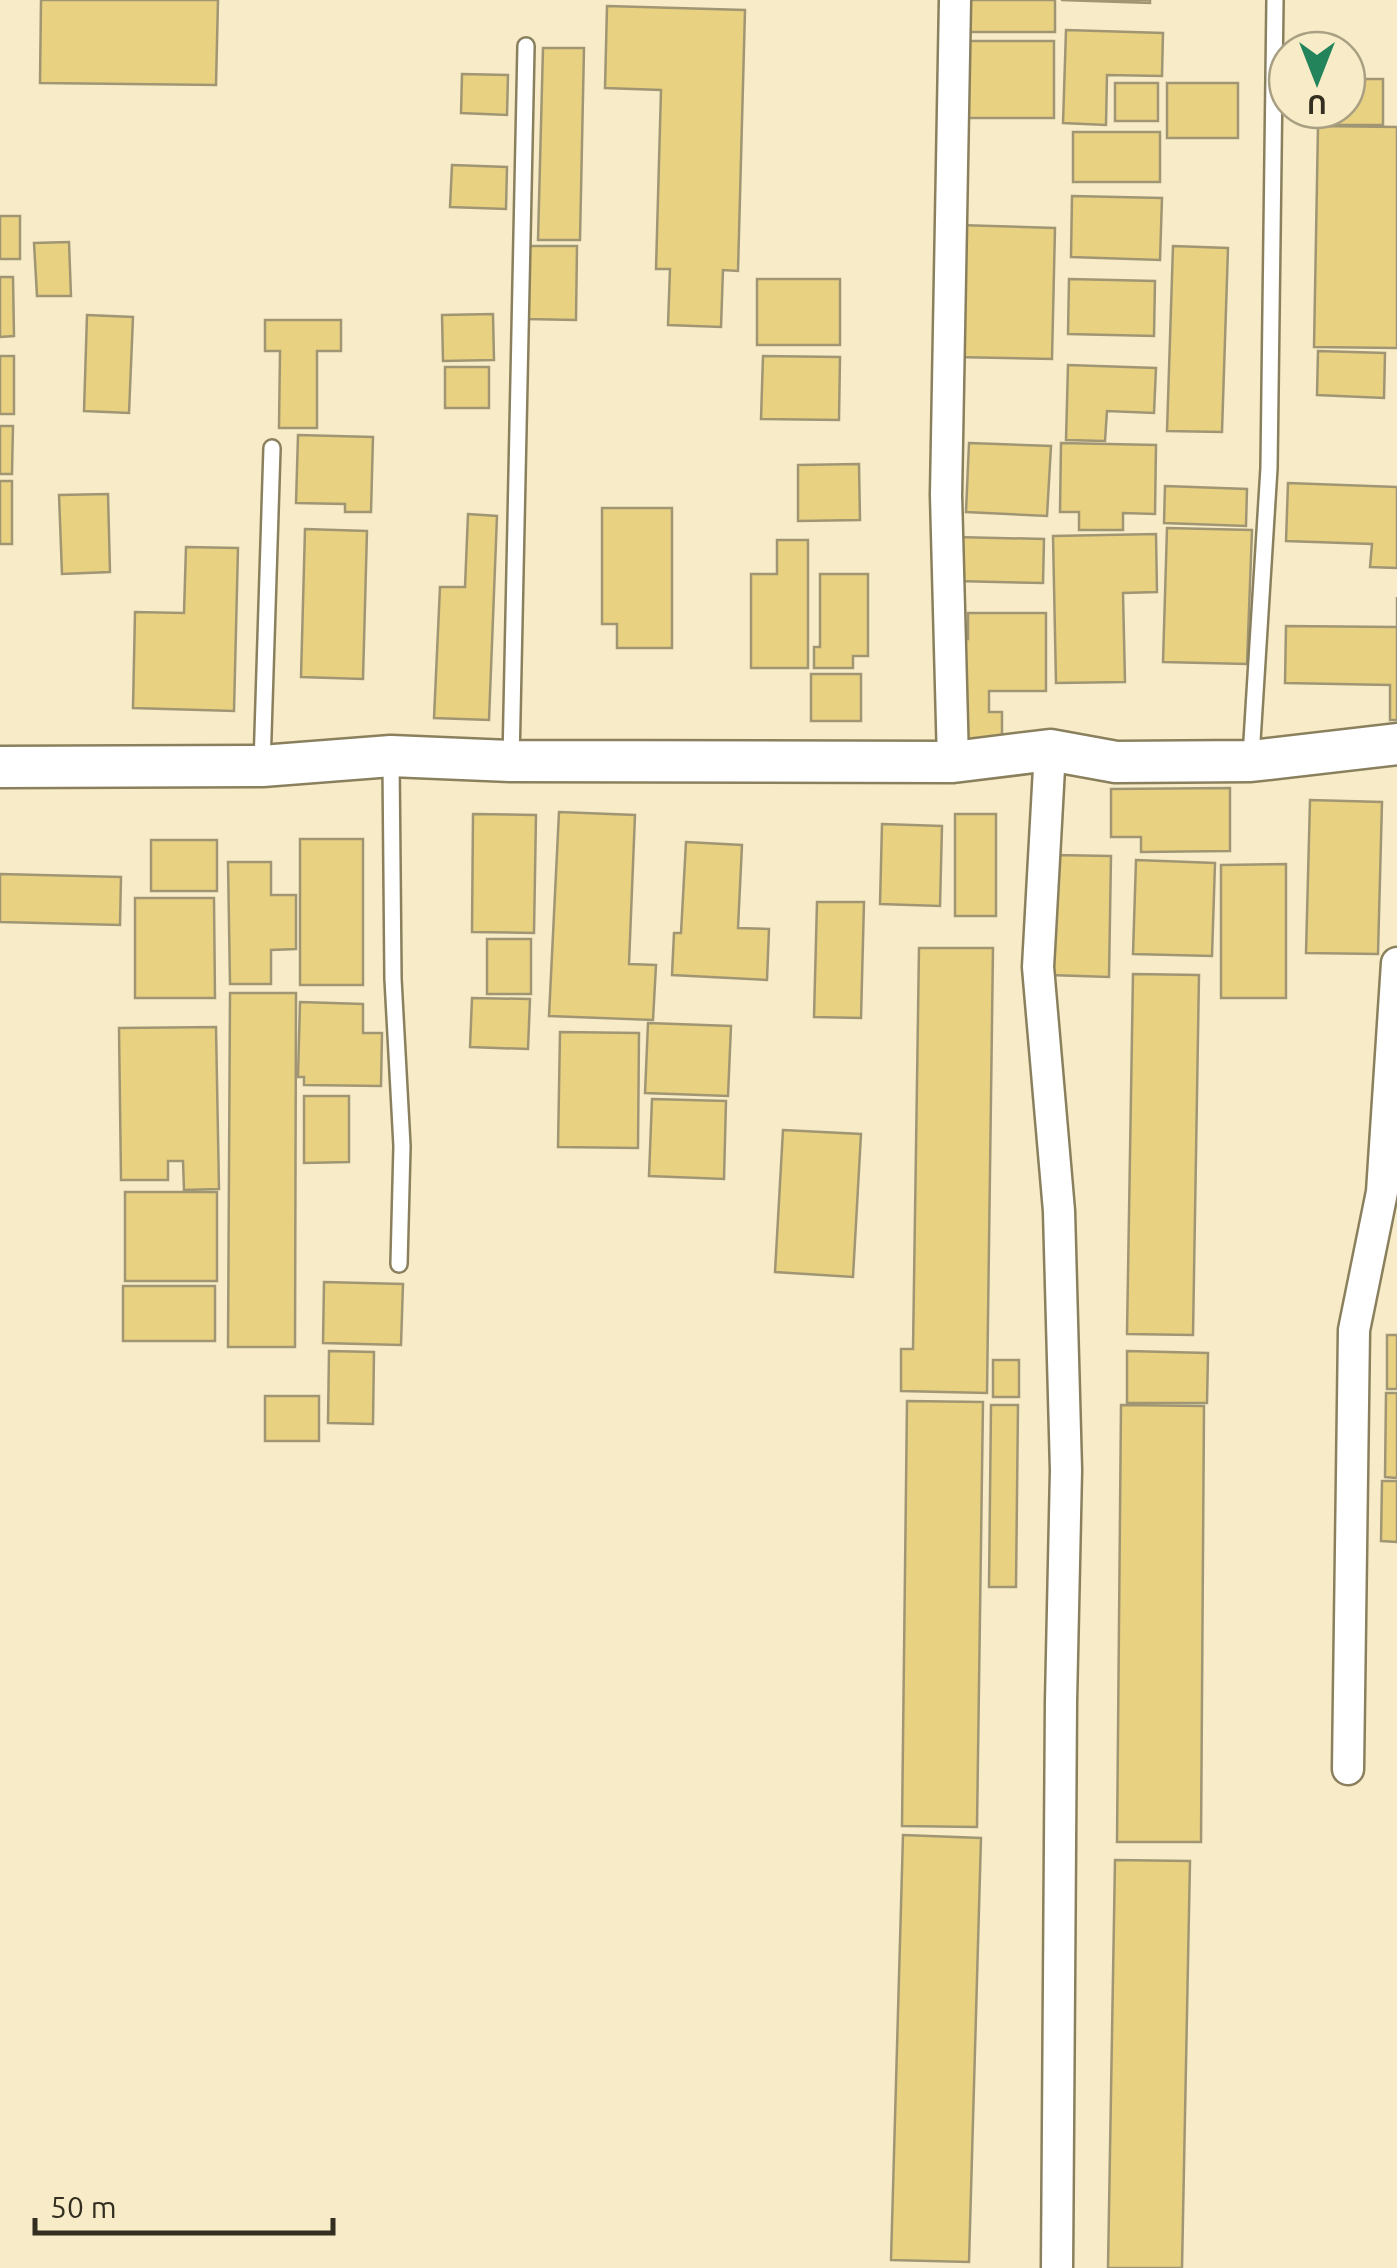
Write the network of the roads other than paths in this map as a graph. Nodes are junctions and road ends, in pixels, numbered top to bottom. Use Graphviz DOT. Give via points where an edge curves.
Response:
graph roads {
  1 [pos="955,0"];
  2 [pos="1276,0"];
  3 [pos="526,46"];
  4 [pos="272,448"];
  5 [pos="1397,744"];
  6 [pos="1050,750"];
  7 [pos="391,756"];
  8 [pos="511,761"];
  9 [pos="1251,761"];
  10 [pos="953,762"];
  11 [pos="262,766"];
  12 [pos="0,767"];
  13 [pos="1397,962"];
  14 [pos="400,1264"];
  15 [pos="1348,1769"];
  16 [pos="1057,2268"];
  1 -- 10 [label="street" via="946,495"];
  2 -- 9 [label="lane" via="1269,468"];
  3 -- 8 [label="lane"];
  4 -- 11 [label="lane"];
  5 -- 9 [label="street"];
  6 -- 9 [label="street" via="1116,762"];
  6 -- 10 [label="street"];
  6 -- 16 [label="street" via="1038,967 1059,1210 1066,1470"];
  7 -- 8 [label="street"];
  7 -- 11 [label="street"];
  7 -- 14 [label="lane"];
  8 -- 10 [label="street"];
  11 -- 12 [label="street"];
  13 -- 15 [label="street" via="1382,1192 1354,1330"];
}
